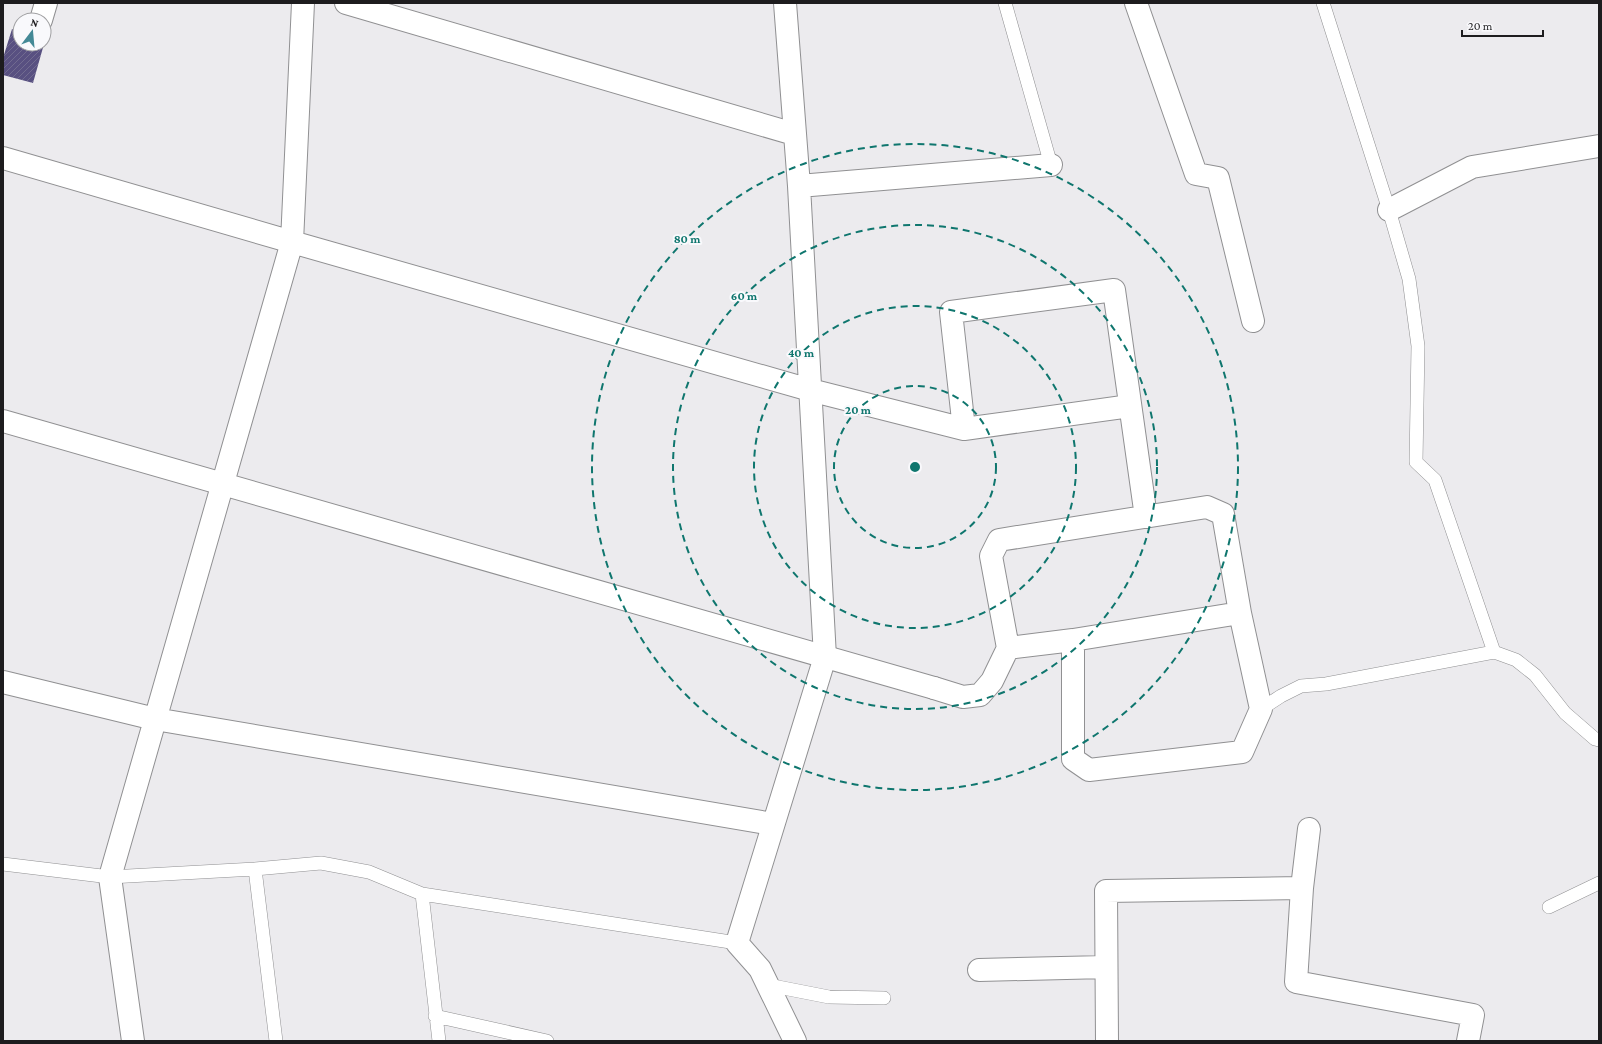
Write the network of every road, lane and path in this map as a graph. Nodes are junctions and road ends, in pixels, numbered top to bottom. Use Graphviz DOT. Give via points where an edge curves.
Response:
graph roads {
  1 [pos="303,3"];
  2 [pos="346,3"];
  3 [pos="785,3"];
  4 [pos="1005,3"];
  5 [pos="1136,3"];
  6 [pos="1323,3"];
  7 [pos="794,134"];
  8 [pos="1599,146"];
  9 [pos="3,158"];
  10 [pos="1052,165"];
  11 [pos="799,186"];
  12 [pos="1389,210"];
  13 [pos="292,242"];
  14 [pos="1253,321"];
  15 [pos="810,390"];
  16 [pos="1130,406"];
  17 [pos="3,421"];
  18 [pos="964,429"];
  19 [pos="223,484"];
  20 [pos="1146,517"];
  21 [pos="1240,613"];
  22 [pos="1073,640"];
  23 [pos="1008,648"];
  24 [pos="1494,652"];
  25 [pos="825,657"];
  26 [pos="3,682"];
  27 [pos="1261,709"];
  28 [pos="155,719"];
  29 [pos="1599,740"];
  30 [pos="773,824"];
  31 [pos="1309,829"];
  32 [pos="3,864"];
  33 [pos="255,869"];
  34 [pos="110,877"];
  35 [pos="1599,883"];
  36 [pos="1302,888"];
  37 [pos="422,894"];
  38 [pos="1550,907"];
  39 [pos="737,943"];
  40 [pos="1106,967"];
  41 [pos="979,970"];
  42 [pos="768,986"];
  43 [pos="884,998"];
  44 [pos="435,1016"];
  45 [pos="133,1041"];
  46 [pos="276,1041"];
  47 [pos="439,1041"];
  48 [pos="547,1041"];
  49 [pos="795,1041"];
  50 [pos="1106,1041"];
  51 [pos="1468,1041"];
  1 -- 13 [label="street"];
  2 -- 7 [label="street"];
  3 -- 7 [label="street"];
  4 -- 10 [label="lane"];
  5 -- 14 [label="street" via="1196,174 1218,178"];
  6 -- 12 [label="lane"];
  7 -- 11 [label="street"];
  8 -- 12 [label="street" via="1472,167"];
  9 -- 13 [label="street"];
  10 -- 11 [label="street"];
  11 -- 15 [label="street"];
  12 -- 24 [label="lane" via="1409,279 1418,346 1416,462 1435,480"];
  13 -- 15 [label="street"];
  13 -- 19 [label="street"];
  15 -- 18 [label="street"];
  15 -- 25 [label="street"];
  16 -- 18 [label="street"];
  16 -- 18 [label="street" via="1114,290 952,312"];
  16 -- 20 [label="street"];
  17 -- 19 [label="street"];
  19 -- 25 [label="street"];
  19 -- 28 [label="street"];
  20 -- 21 [label="street" via="1208,507 1223,514"];
  20 -- 23 [label="street" via="999,540 991,556"];
  21 -- 22 [label="street"];
  21 -- 27 [label="street"];
  22 -- 23 [label="street"];
  22 -- 27 [label="street" via="1073,760 1089,770 1242,752"];
  23 -- 25 [label="street" via="992,682 980,696 963,697"];
  24 -- 27 [label="lane" via="1326,684 1301,686"];
  24 -- 29 [label="lane" via="1516,660 1535,675 1565,713"];
  25 -- 30 [label="street"];
  26 -- 28 [label="street"];
  28 -- 30 [label="street"];
  28 -- 34 [label="street"];
  30 -- 39 [label="street"];
  31 -- 36 [label="street"];
  32 -- 34 [label="lane"];
  33 -- 34 [label="lane"];
  33 -- 37 [label="lane" via="321,863 369,872"];
  33 -- 46 [label="lane"];
  34 -- 45 [label="street"];
  35 -- 38 [label="lane"];
  36 -- 40 [label="street" via="1106,891"];
  36 -- 51 [label="street" via="1296,982 1473,1015"];
  37 -- 39 [label="lane"];
  37 -- 44 [label="lane"];
  39 -- 42 [label="street" via="760,969"];
  40 -- 41 [label="street"];
  40 -- 50 [label="street"];
  42 -- 43 [label="lane" via="829,997"];
  42 -- 49 [label="street"];
  44 -- 47 [label="lane"];
  44 -- 48 [label="lane"];
}
